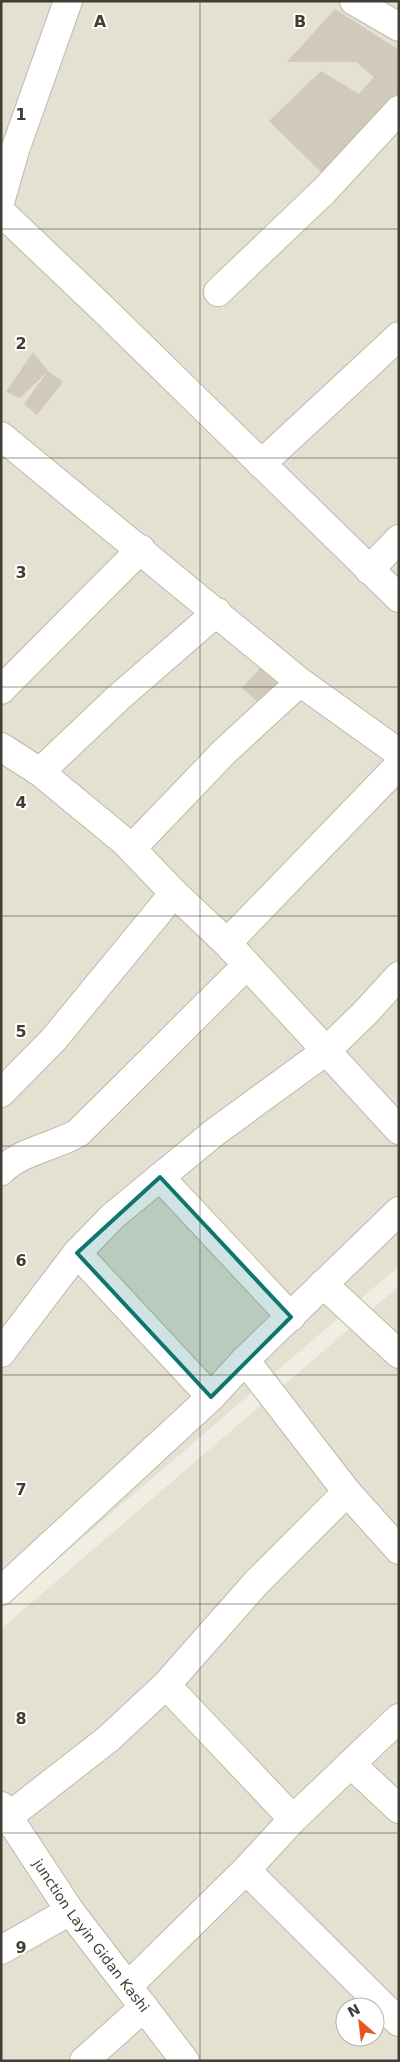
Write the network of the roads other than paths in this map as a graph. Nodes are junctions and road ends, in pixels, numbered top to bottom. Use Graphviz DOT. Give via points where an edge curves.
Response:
graph roads {
  1 [pos="68,1"];
  2 [pos="354,1"];
  3 [pos="399,27"];
  4 [pos="399,110"];
  5 [pos="8,144"];
  6 [pos="1,199"];
  7 [pos="1,212"];
  8 [pos="218,292"];
  9 [pos="399,336"];
  10 [pos="1,436"];
  11 [pos="261,464"];
  12 [pos="399,539"];
  13 [pos="141,549"];
  14 [pos="369,570"];
  15 [pos="399,598"];
  16 [pos="217,612"];
  17 [pos="300,682"];
  18 [pos="1,690"];
  19 [pos="1,748"];
  20 [pos="399,752"];
  21 [pos="399,765"];
  22 [pos="40,772"];
  23 [pos="132,848"];
  24 [pos="174,893"];
  25 [pos="227,943"];
  26 [pos="247,965"];
  27 [pos="399,976"];
  28 [pos="326,1051"];
  29 [pos="1,1093"];
  30 [pos="397,1124"];
  31 [pos="1,1171"];
  32 [pos="160,1177"];
  33 [pos="399,1211"];
  34 [pos="76,1253"];
  35 [pos="323,1284"];
  36 [pos="291,1317"];
  37 [pos="1,1353"];
  38 [pos="399,1354"];
  39 [pos="244,1360"];
  40 [pos="211,1397"];
  41 [pos="347,1492"];
  42 [pos="399,1550"];
  43 [pos="1,1591"];
  44 [pos="166,1685"];
  45 [pos="399,1718"];
  46 [pos="351,1764"];
  47 [pos="399,1809"];
  48 [pos="5,1812"];
  49 [pos="293,1819"];
  50 [pos="246,1870"];
  51 [pos="70,1910"];
  52 [pos="1,1950"];
  53 [pos="128,1986"];
  54 [pos="144,2007"];
  55 [pos="399,2022"];
  56 [pos="84,2061"];
  57 [pos="185,2061"];
  1 -- 5 [label="street"];
  2 -- 3 [label="street"];
  4 -- 8 [label="street" via="324,191"];
  5 -- 6 [label="street"];
  7 -- 11 [label="street"];
  9 -- 11 [label="street"];
  10 -- 13 [label="street"];
  11 -- 14 [label="street"];
  12 -- 14 [label="street"];
  13 -- 16 [label="street"];
  13 -- 18 [label="street"];
  14 -- 15 [label="street"];
  16 -- 17 [label="street"];
  16 -- 22 [label="street" via="118,698"];
  17 -- 20 [label="street"];
  17 -- 23 [label="street" via="225,751"];
  19 -- 22 [label="street"];
  21 -- 25 [label="street"];
  22 -- 23 [label="street"];
  23 -- 24 [label="street"];
  24 -- 25 [label="street"];
  24 -- 29 [label="street" via="54,1039"];
  25 -- 26 [label="street"];
  26 -- 28 [label="street"];
  26 -- 31 [label="street" via="78,1132 59,1143 31,1151"];
  27 -- 28 [label="street"];
  28 -- 30 [label="street"];
  28 -- 32 [label="street" via="215,1132"];
  32 -- 34 [label="street" via="113,1216"];
  32 -- 36 [label="street"];
  33 -- 35 [label="street"];
  34 -- 37 [label="street"];
  34 -- 40 [label="street"];
  35 -- 36 [label="street"];
  35 -- 38 [label="street"];
  36 -- 39 [label="street"];
  39 -- 40 [label="street"];
  39 -- 41 [label="street"];
  40 -- 43 [label="street"];
  41 -- 42 [label="street"];
  41 -- 44 [label="street" via="256,1583"];
  44 -- 48 [label="street" via="108,1739"];
  44 -- 49 [label="street"];
  45 -- 46 [label="street"];
  46 -- 47 [label="street"];
  46 -- 49 [label="street"];
  48 -- 51 [label="street, junction Layin Gidan Kashi"];
  49 -- 50 [label="street"];
  50 -- 53 [label="street"];
  50 -- 55 [label="street"];
  51 -- 52 [label="street"];
  51 -- 53 [label="street, junction Layin Gidan Kashi"];
  53 -- 54 [label="street, junction Layin Gidan Kashi"];
  54 -- 56 [label="street"];
  54 -- 57 [label="street, junction Layin Gidan Kashi"];
}
